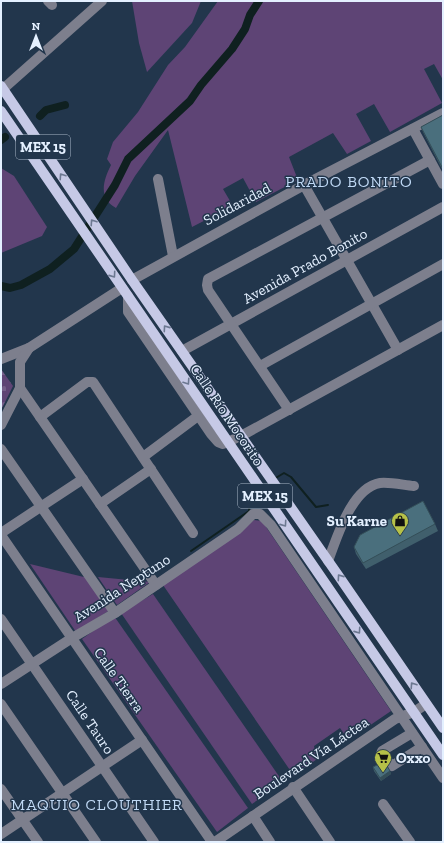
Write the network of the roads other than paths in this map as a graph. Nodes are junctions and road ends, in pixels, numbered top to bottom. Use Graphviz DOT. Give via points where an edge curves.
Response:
graph roads {
  1 [pos="102,1"];
  2 [pos="2,87"];
  3 [pos="1,111"];
  4 [pos="443,113"];
  5 [pos="413,129"];
  6 [pos="430,160"];
  7 [pos="158,179"];
  8 [pos="443,184"];
  9 [pos="304,185"];
  10 [pos="443,207"];
  11 [pos="324,217"];
  12 [pos="172,256"];
  13 [pos="348,260"];
  14 [pos="443,264"];
  15 [pos="132,280"];
  16 [pos="125,292"];
  17 [pos="372,304"];
  18 [pos="231,324"];
  19 [pos="443,325"];
  20 [pos="29,348"];
  21 [pos="398,350"];
  22 [pos="182,351"];
  23 [pos="1,359"];
  24 [pos="260,366"];
  25 [pos="20,388"];
  26 [pos="288,410"];
  27 [pos="198,416"];
  28 [pos="40,417"];
  29 [pos="2,420"];
  30 [pos="241,436"];
  31 [pos="228,443"];
  32 [pos="1,449"];
  33 [pos="143,457"];
  34 [pos="150,469"];
  35 [pos="83,479"];
  36 [pos="414,486"];
  37 [pos="100,504"];
  38 [pos="41,506"];
  39 [pos="193,533"];
  40 [pos="1,534"];
  41 [pos="328,561"];
  42 [pos="156,585"];
  43 [pos="115,613"];
  44 [pos="1,619"];
  45 [pos="72,638"];
  46 [pos="32,664"];
  47 [pos="1,684"];
  48 [pos="1,704"];
  49 [pos="426,704"];
  50 [pos="414,712"];
  51 [pos="402,718"];
  52 [pos="443,728"];
  53 [pos="412,732"];
  54 [pos="142,740"];
  55 [pos="422,747"];
  56 [pos="443,755"];
  57 [pos="102,766"];
  58 [pos="443,778"];
  59 [pos="293,787"];
  60 [pos="1,789"];
  61 [pos="62,793"];
  62 [pos="383,804"];
  63 [pos="253,816"];
  64 [pos="22,820"];
  65 [pos="1,834"];
  66 [pos="38,842"];
  67 [pos="96,842"];
  68 [pos="154,842"];
  69 [pos="214,842"];
  70 [pos="270,842"];
  71 [pos="330,842"];
  72 [pos="410,842"];
  1 -- 2 [label="street"];
  15 -- 2 [label="main road, Calle Río Mocorito / MEX 15, one-way"];
  3 -- 16 [label="main road, Calle Río Mocorito / MEX 15, one-way"];
  4 -- 5 [label="street, Solidaridad"];
  5 -- 6 [label="street"];
  5 -- 9 [label="street, Solidaridad"];
  6 -- 8 [label="street"];
  6 -- 11 [label="street"];
  7 -- 12 [label="street"];
  9 -- 11 [label="street"];
  9 -- 12 [label="street, Solidaridad"];
  10 -- 13 [label="street, Avenida Prado Bonito"];
  11 -- 13 [label="street"];
  11 -- 18 [label="street" via="208,279 208,290"];
  12 -- 15 [label="street, Solidaridad"];
  13 -- 17 [label="street"];
  13 -- 18 [label="street, Avenida Prado Bonito"];
  14 -- 17 [label="street"];
  22 -- 15 [label="main road, Calle Río Mocorito / MEX 15, one-way"];
  16 -- 20 [label="street"];
  16 -- 27 [label="street" via="128,312"];
  16 -- 31 [label="main road, Calle Río Mocorito / MEX 15, one-way"];
  17 -- 21 [label="street"];
  17 -- 24 [label="street"];
  18 -- 22 [label="street, Avenida Prado Bonito"];
  18 -- 24 [label="street"];
  19 -- 21 [label="street"];
  20 -- 23 [label="street"];
  20 -- 25 [label="street" via="20,362"];
  21 -- 26 [label="street"];
  22 -- 30 [label="main road, Calle Río Mocorito / MEX 15"];
  24 -- 26 [label="street"];
  25 -- 28 [label="street"];
  25 -- 29 [label="street"];
  26 -- 30 [label="street"];
  27 -- 31 [label="street" via="218,442"];
  27 -- 33 [label="street"];
  28 -- 33 [label="street" via="87,382 92,381"];
  28 -- 35 [label="street"];
  30 -- 31 [label="street"];
  30 -- 41 [label="main road, Calle Río Mocorito / MEX 15"];
  31 -- 50 [label="main road, Calle Río Mocorito / MEX 15, one-way"];
  32 -- 38 [label="street"];
  33 -- 34 [label="street"];
  34 -- 37 [label="street"];
  34 -- 39 [label="street"];
  35 -- 37 [label="street"];
  35 -- 38 [label="street"];
  36 -- 41 [label="street" via="380,483 366,490 350,509"];
  37 -- 42 [label="street"];
  38 -- 40 [label="street"];
  38 -- 43 [label="street"];
  40 -- 45 [label="street, Calle Tierra"];
  49 -- 41 [label="main road, Calle Río Mocorito / MEX 15, one-way"];
  42 -- 43 [label="street, Avenida Neptuno"];
  42 -- 51 [label="street, Avenida Neptuno" via="238,529 253,514 263,516"];
  43 -- 45 [label="street, Avenida Neptuno"];
  44 -- 46 [label="street, Calle Tauro"];
  45 -- 46 [label="street, Avenida Neptuno"];
  45 -- 54 [label="street, Calle Tierra"];
  46 -- 47 [label="street, Avenida Neptuno"];
  46 -- 57 [label="street, Calle Tauro"];
  48 -- 61 [label="street"];
  49 -- 50 [label="street, Boulevard Vía Láctea"];
  49 -- 52 [label="main road, Calle Río Mocorito / MEX 15"];
  50 -- 51 [label="street, Boulevard Vía Láctea"];
  50 -- 56 [label="main road, Calle Río Mocorito / MEX 15"];
  51 -- 53 [label="street"];
  51 -- 59 [label="street, Boulevard Vía Láctea" via="395,719"];
  53 -- 55 [label="street"];
  53 -- 55 [label="street" via="381,754 390,766 393,766"];
  54 -- 57 [label="street"];
  54 -- 69 [label="street, Calle Tierra"];
  55 -- 58 [label="street"];
  57 -- 61 [label="street"];
  57 -- 68 [label="street, Calle Tauro"];
  59 -- 63 [label="street, Boulevard Vía Láctea"];
  59 -- 71 [label="street"];
  60 -- 64 [label="street"];
  61 -- 64 [label="street"];
  61 -- 67 [label="street"];
  62 -- 72 [label="street"];
  63 -- 69 [label="street, Boulevard Vía Láctea"];
  63 -- 70 [label="street"];
  64 -- 65 [label="street"];
  64 -- 66 [label="street"];
}
